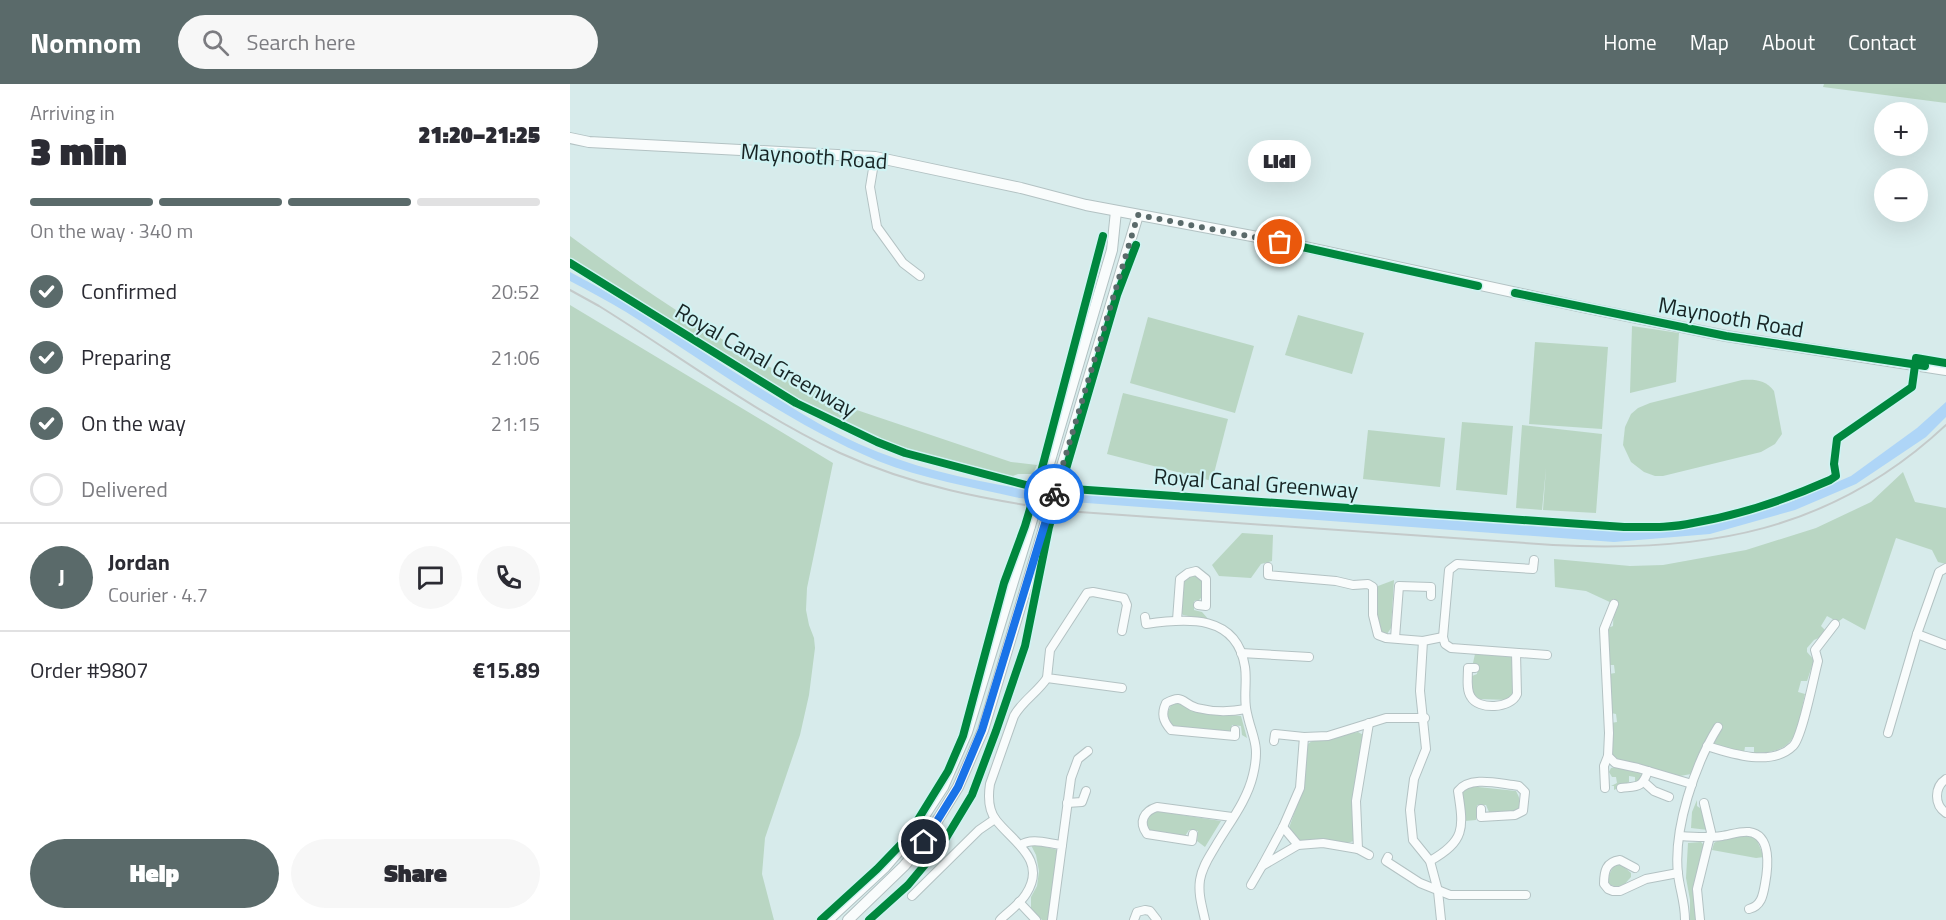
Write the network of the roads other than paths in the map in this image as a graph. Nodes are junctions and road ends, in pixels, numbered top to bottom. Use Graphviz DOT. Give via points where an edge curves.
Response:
graph roads {
  1 [pos="570,138"];
  2 [pos="875,158"];
  3 [pos="1116,211"];
  4 [pos="1138,215"];
  5 [pos="920,276"];
  6 [pos="1946,370"];
  7 [pos="1534,560"];
  8 [pos="1268,567"];
  9 [pos="1946,568"];
  10 [pos="1431,596"];
  11 [pos="1614,604"];
  12 [pos="1198,605"];
  13 [pos="1145,617"];
  14 [pos="1177,620"];
  15 [pos="1835,624"];
  16 [pos="1122,631"];
  17 [pos="1917,634"];
  18 [pos="1443,637"];
  19 [pos="1395,638"];
  20 [pos="1423,641"];
  21 [pos="1946,645"];
  22 [pos="1516,652"];
  23 [pos="1241,653"];
  24 [pos="1547,655"];
  25 [pos="1309,657"];
  26 [pos="1475,668"];
  27 [pos="1047,678"];
  28 [pos="1122,688"];
  29 [pos="1246,708"];
  30 [pos="1425,718"];
  31 [pos="1369,723"];
  32 [pos="1718,727"];
  33 [pos="1235,730"];
  34 [pos="1888,733"];
  35 [pos="1304,737"];
  36 [pos="1274,741"];
  37 [pos="1707,746"];
  38 [pos="1088,752"];
  39 [pos="1608,756"];
  40 [pos="1648,771"];
  41 [pos="1946,779"];
  42 [pos="1644,782"];
  43 [pos="1692,784"];
  44 [pos="1605,788"];
  45 [pos="1621,788"];
  46 [pos="1086,791"];
  47 [pos="1669,797"];
  48 [pos="1067,803"];
  49 [pos="1704,803"];
  50 [pos="1482,809"];
  51 [pos="1946,813"];
  52 [pos="1232,817"];
  53 [pos="995,819"];
  54 [pos="1283,827"];
  55 [pos="1193,834"];
  56 [pos="1680,836"];
  57 [pos="1709,837"];
  58 [pos="1021,845"];
  59 [pos="1062,845"];
  60 [pos="1298,845"];
  61 [pos="1358,849"];
  62 [pos="1369,855"];
  63 [pos="1388,857"];
  64 [pos="937,858"];
  65 [pos="1430,861"];
  66 [pos="944,866"];
  67 [pos="1262,866"];
  68 [pos="1635,868"];
  69 [pos="1678,873"];
  70 [pos="1251,885"];
  71 [pos="1438,891"];
  72 [pos="1526,894"];
  73 [pos="912,896"];
  74 [pos="1019,902"];
  75 [pos="1749,909"];
  76 [pos="828,920"];
  77 [pos="848,920"];
  78 [pos="1000,920"];
  79 [pos="1036,920"];
  80 [pos="1052,920"];
  81 [pos="1134,920"];
  82 [pos="1157,920"];
  83 [pos="1204,920"];
  84 [pos="1441,920"];
  85 [pos="1685,920"];
  86 [pos="1700,920"];
  1 -- 2 [label="main road, Maynooth Road"];
  2 -- 3 [label="main road, Maynooth Road"];
  2 -- 5 [label="street" via="870,187 877,227 903,263"];
  3 -- 4 [label="main road, Maynooth Road"];
  3 -- 76 [label="main road, bridge" via="1112,250 970,723 943,787 909,839"];
  4 -- 6 [label="main road, Maynooth Road" via="1726,336"];
  4 -- 77 [label="main road, bridge" via="982,730 958,787 924,842"];
  7 -- 18 [label="street" via="1533,569 1457,564 1449,570"];
  8 -- 19 [label="street" via="1268,575 1368,584 1373,587 1378,634"];
  9 -- 17 [label="street" via="1939,572"];
  10 -- 19 [label="street" via="1431,586 1399,586"];
  11 -- 39 [label="street" via="1604,629"];
  12 -- 14 [label="street" via="1206,606 1206,579 1197,572 1188,573 1180,579"];
  13 -- 14 [label="street" via="1146,624"];
  14 -- 23 [label="street" via="1224,629"];
  15 -- 37 [label="street" via="1815,650 1818,661 1794,746 1778,755 1752,757"];
  16 -- 27 [label="street" via="1127,604 1124,598 1087,592 1050,650"];
  17 -- 21 [label="street"];
  17 -- 34 [label="street"];
  18 -- 20 [label="street"];
  18 -- 22 [label="street" via="1451,648"];
  19 -- 20 [label="street"];
  20 -- 30 [label="street" via="1420,691"];
  22 -- 24 [label="street"];
  22 -- 26 [label="street" via="1517,694 1510,703 1495,706 1472,701 1468,668"];
  23 -- 25 [label="street"];
  23 -- 29 [label="street"];
  27 -- 28 [label="street"];
  27 -- 53 [label="street" via="1041,689 1018,709 1001,751 988,796"];
  29 -- 33 [label="street" via="1221,712 1194,707 1177,698 1163,709 1162,716 1171,730 1235,736"];
  29 -- 52 [label="street" via="1257,756 1245,800"];
  30 -- 31 [label="street" via="1386,718"];
  30 -- 65 [label="street" via="1426,749 1414,779 1410,810 1413,840"];
  31 -- 35 [label="street" via="1328,736"];
  31 -- 61 [label="street" via="1356,801"];
  32 -- 37 [label="street"];
  35 -- 36 [label="street" via="1275,734"];
  35 -- 54 [label="street" via="1300,788"];
  37 -- 43 [label="street"];
  38 -- 48 [label="street" via="1078,759"];
  39 -- 40 [label="street" via="1615,763"];
  39 -- 44 [label="street" via="1604,766"];
  40 -- 42 [label="street"];
  40 -- 43 [label="street"];
  41 -- 51 [label="street" via="1938,786 1937,795"];
  42 -- 45 [label="street"];
  42 -- 47 [label="street"];
  43 -- 56 [label="street"];
  46 -- 48 [label="street" via="1082,802"];
  48 -- 59 [label="street"];
  49 -- 57 [label="street"];
  50 -- 65 [label="street" via="1481,817 1515,815 1523,811 1525,792 1514,785 1476,782 1462,786 1458,791 1459,839"];
  52 -- 55 [label="street" via="1157,807 1144,815 1143,828 1147,834 1192,841"];
  52 -- 83 [label="street" via="1200,877"];
  53 -- 58 [label="street"];
  53 -- 66 [label="street"];
  54 -- 60 [label="street"];
  54 -- 67 [label="street"];
  56 -- 57 [label="street"];
  56 -- 69 [label="street"];
  57 -- 75 [label="street" via="1749,832 1763,840 1767,860 1765,884 1761,902"];
  57 -- 86 [label="street" via="1697,889"];
  58 -- 59 [label="street" via="1032,841"];
  58 -- 74 [label="street" via="1033,872 1027,893"];
  59 -- 80 [label="street"];
  60 -- 61 [label="street" via="1323,843"];
  60 -- 67 [label="street"];
  61 -- 62 [label="street"];
  63 -- 71 [label="street" via="1386,861"];
  64 -- 66 [label="street"];
  65 -- 71 [label="street"];
  66 -- 73 [label="street"];
  67 -- 70 [label="street"];
  68 -- 69 [label="street" via="1620,860 1609,864 1604,884 1620,891 1646,879"];
  69 -- 85 [label="street"];
  71 -- 72 [label="street" via="1450,895"];
  71 -- 84 [label="street"];
  74 -- 78 [label="street"];
  74 -- 79 [label="street"];
  81 -- 82 [label="street" via="1137,912 1145,910"];
}
